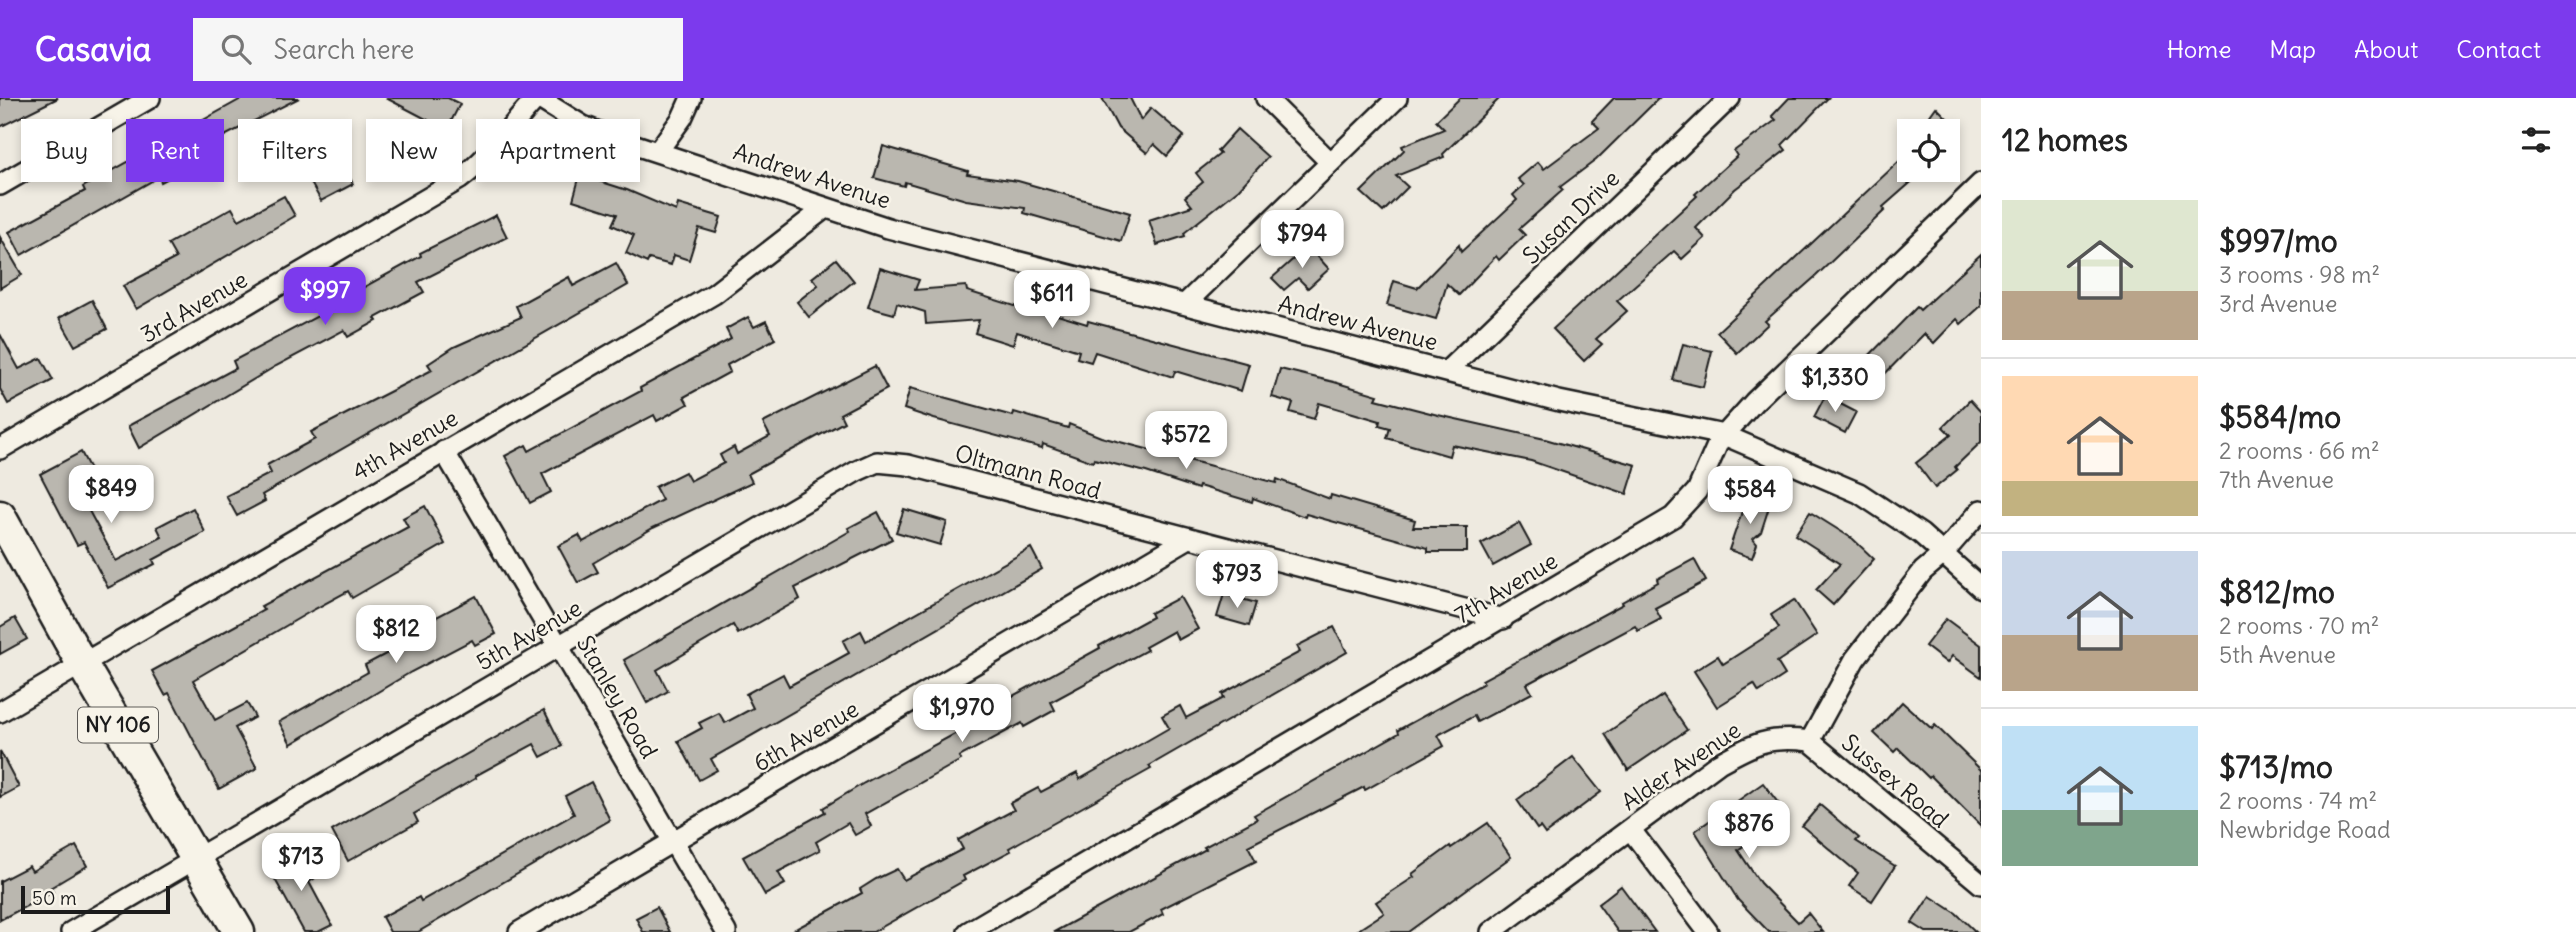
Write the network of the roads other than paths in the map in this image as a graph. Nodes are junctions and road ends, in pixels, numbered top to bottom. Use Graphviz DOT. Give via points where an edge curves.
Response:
graph roads {
  1 [pos="150,98"];
  2 [pos="538,98"];
  3 [pos="691,98"];
  4 [pos="1266,98"];
  5 [pos="1397,98"];
  6 [pos="1730,98"];
  7 [pos="658,151"];
  8 [pos="1330,162"];
  9 [pos="1981,183"];
  10 [pos="0,186"];
  11 [pos="825,208"];
  12 [pos="1185,304"];
  13 [pos="1447,371"];
  14 [pos="1724,435"];
  15 [pos="0,449"];
  16 [pos="444,451"];
  17 [pos="908,465"];
  18 [pos="1981,510"];
  19 [pos="0,516"];
  20 [pos="1189,538"];
  21 [pos="1942,555"];
  22 [pos="1981,588"];
  23 [pos="1503,619"];
  24 [pos="559,646"];
  25 [pos="82,664"];
  26 [pos="0,712"];
  27 [pos="1810,741"];
  28 [pos="1631,830"];
  29 [pos="673,842"];
  30 [pos="196,859"];
  31 [pos="1981,884"];
  32 [pos="979,929"];
  33 [pos="71,932"];
  34 [pos="239,932"];
  35 [pos="519,932"];
  36 [pos="726,932"];
  37 [pos="1490,932"];
  38 [pos="1707,932"];
  1 -- 10 [label="street"];
  2 -- 7 [label="street, Andrew Avenue" via="583,126"];
  2 -- 15 [label="street, 3rd Avenue" via="486,159 460,179"];
  3 -- 7 [label="street"];
  4 -- 8 [label="street"];
  5 -- 8 [label="street"];
  6 -- 13 [label="street, Susan Drive"];
  7 -- 11 [label="street, Andrew Avenue"];
  8 -- 12 [label="street"];
  9 -- 14 [label="street, 7th Avenue"];
  11 -- 12 [label="street, Andrew Avenue"];
  11 -- 16 [label="street, 4th Avenue" via="715,293"];
  12 -- 13 [label="street, Andrew Avenue"];
  13 -- 14 [label="street, Andrew Avenue" via="1559,401"];
  14 -- 21 [label="street, Andrew Avenue" via="1859,494 1921,534"];
  14 -- 23 [label="street, 7th Avenue" via="1697,491 1673,517"];
  16 -- 24 [label="street, Stanley Road"];
  16 -- 25 [label="street, 4th Avenue"];
  17 -- 20 [label="street, Oltmann Road"];
  17 -- 24 [label="street, 5th Avenue" via="877,462 857,471"];
  18 -- 21 [label="street"];
  19 -- 25 [label="main road, NY 106"];
  20 -- 23 [label="street, Oltmann Road"];
  20 -- 29 [label="street, 6th Avenue"];
  21 -- 22 [label="street, Andrew Avenue"];
  21 -- 27 [label="street" via="1923,571 1855,659"];
  23 -- 32 [label="street, 7th Avenue"];
  24 -- 29 [label="street, Stanley Road"];
  24 -- 30 [label="street, 5th Avenue"];
  25 -- 26 [label="street, 4th Avenue"];
  25 -- 30 [label="main road, NY 106"];
  27 -- 28 [label="street, Alder Avenue" via="1781,738 1756,742"];
  27 -- 31 [label="street, Sussex Road"];
  28 -- 37 [label="street, Alder Avenue"];
  28 -- 38 [label="street"];
  29 -- 35 [label="street, 6th Avenue"];
  29 -- 36 [label="street, Stanley Road"];
  30 -- 33 [label="street, 5th Avenue"];
  30 -- 34 [label="main road, NY 106"];
}
